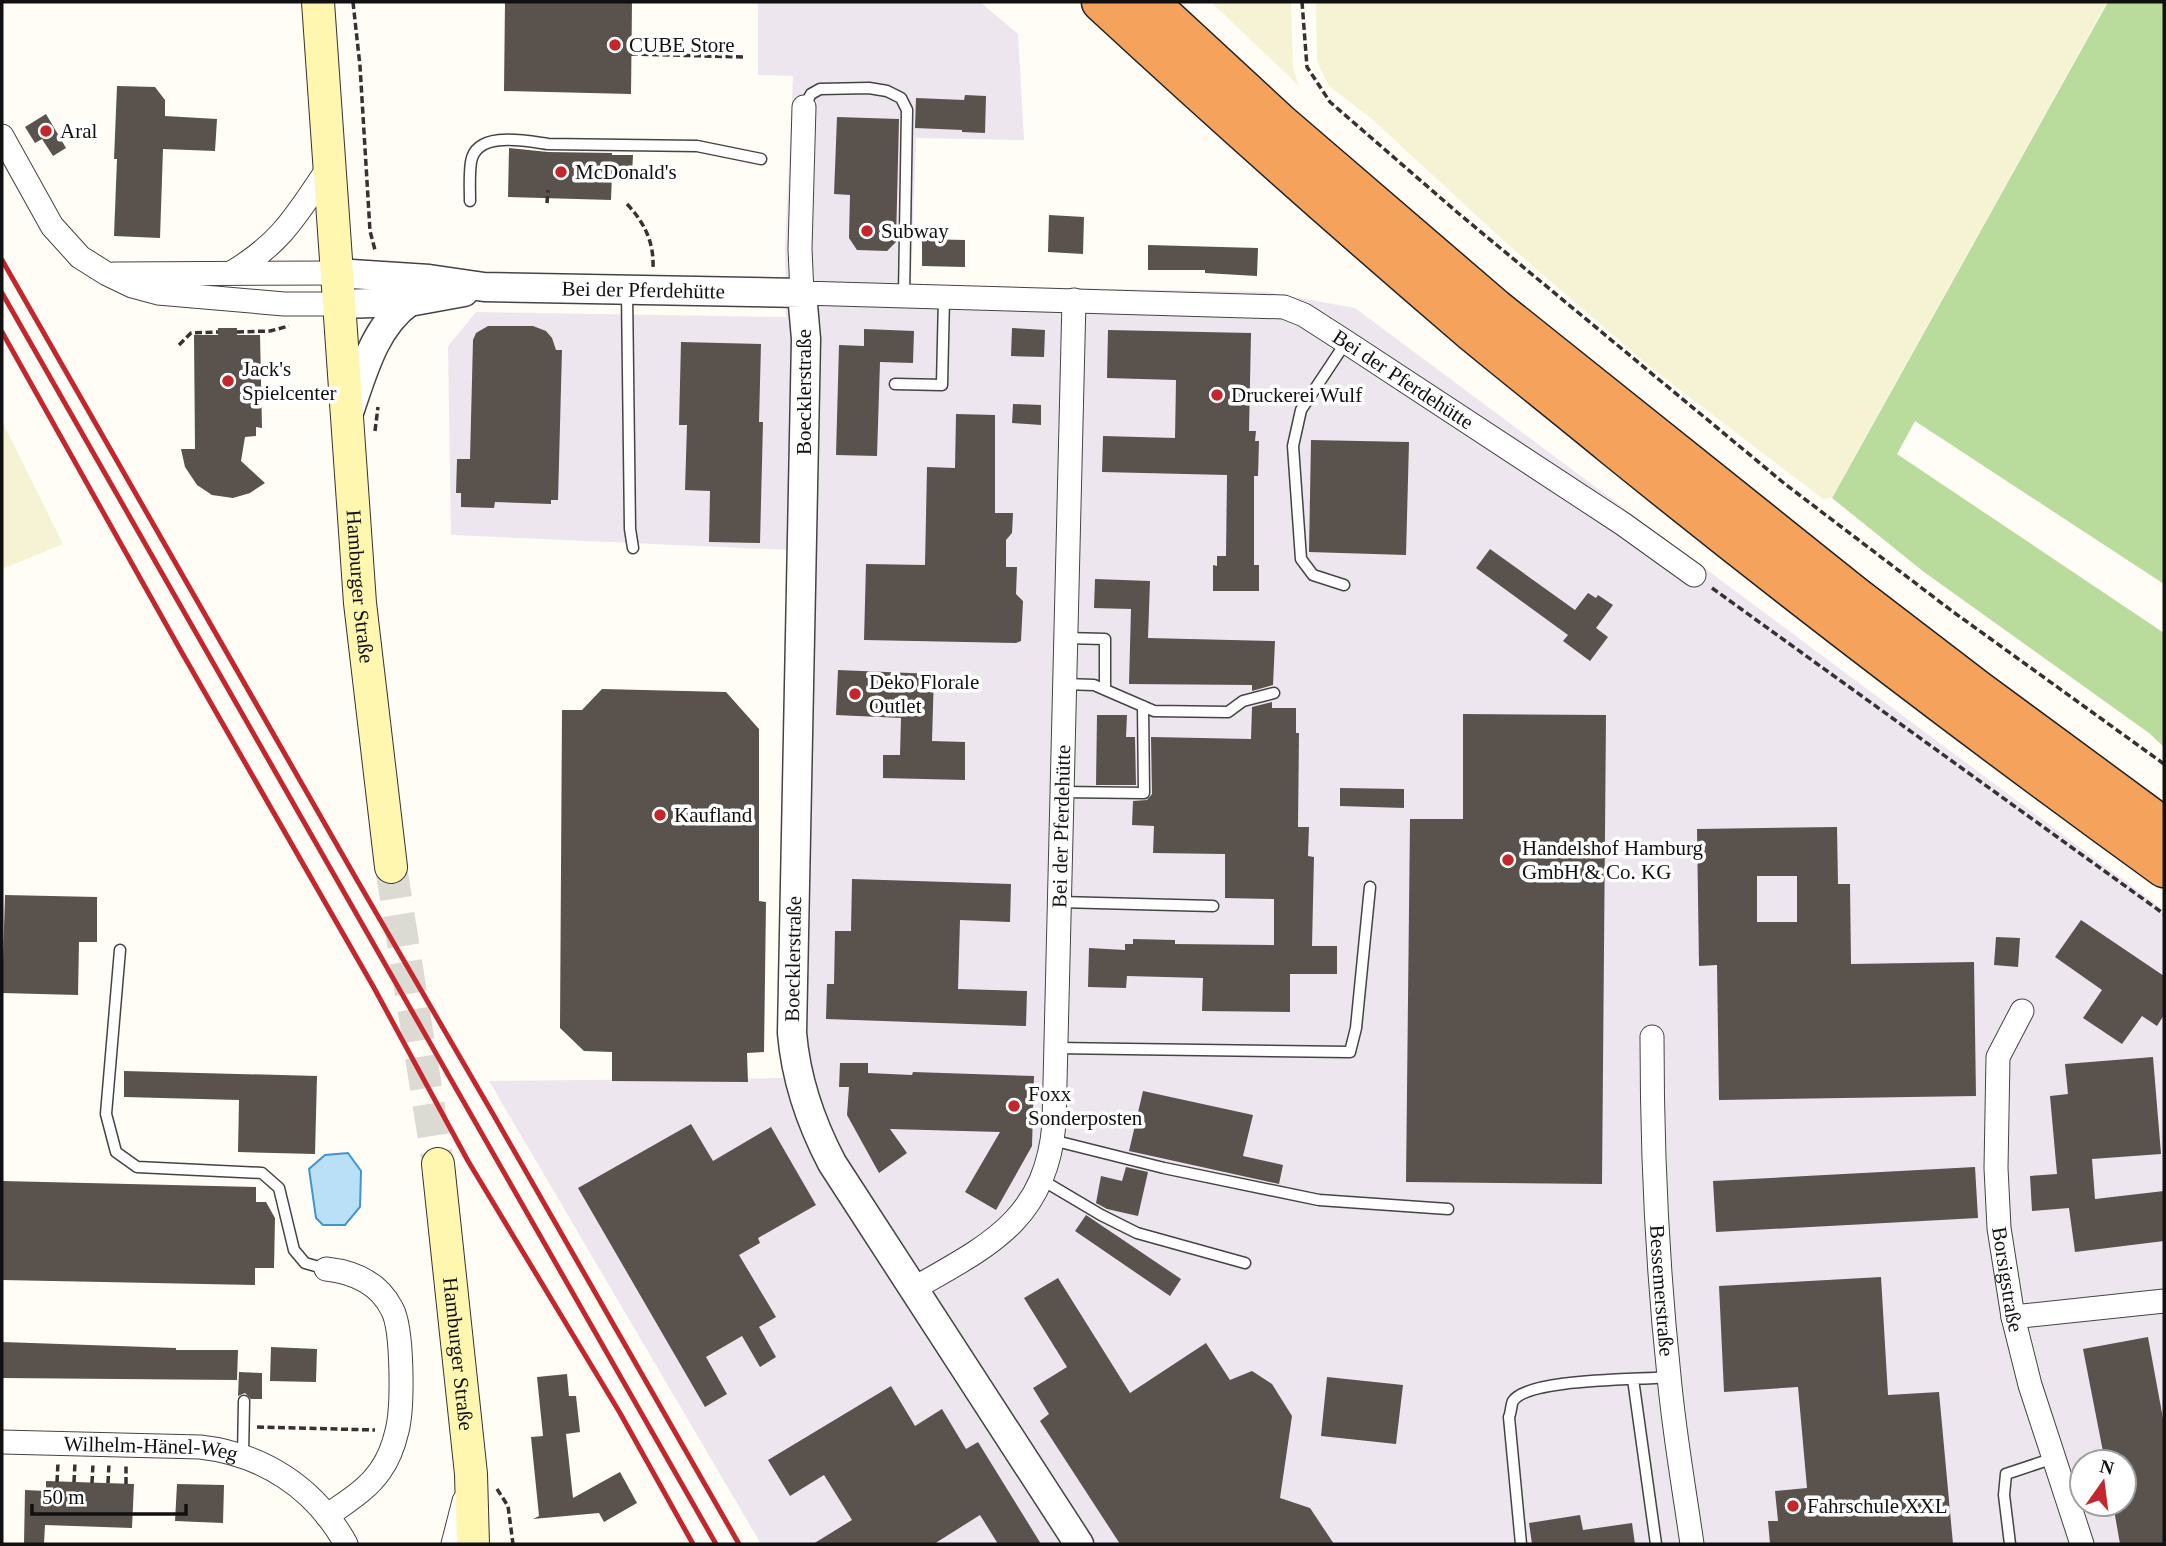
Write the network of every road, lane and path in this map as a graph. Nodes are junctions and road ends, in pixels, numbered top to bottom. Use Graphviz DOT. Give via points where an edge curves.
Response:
graph roads {
  1 [pos="318,2"];
  2 [pos="354,2"];
  3 [pos="1101,2"];
  4 [pos="1149,2"];
  5 [pos="1302,2"];
  6 [pos="631,54"];
  7 [pos="743,57"];
  8 [pos="804,107"];
  9 [pos="2,136"];
  10 [pos="761,159"];
  11 [pos="329,167"];
  12 [pos="548,190"];
  13 [pos="470,201"];
  14 [pos="547,203"];
  15 [pos="627,204"];
  16 [pos="363,244"];
  17 [pos="373,244"];
  18 [pos="377,254"];
  19 [pos="231,273"];
  20 [pos="336,273"];
  21 [pos="107,274"];
  22 [pos="484,287"];
  23 [pos="639,290"];
  24 [pos="802,293"];
  25 [pos="905,296"];
  26 [pos="944,297"];
  27 [pos="1074,300"];
  28 [pos="409,302"];
  29 [pos="338,304"];
  30 [pos="293,318"];
  31 [pos="218,332"];
  32 [pos="237,332"];
  33 [pos="1346,342"];
  34 [pos="179,345"];
  35 [pos="895,384"];
  36 [pos="346,421"];
  37 [pos="634,548"];
  38 [pos="1694,575"];
  39 [pos="1344,585"];
  40 [pos="1065,638"];
  41 [pos="1064,684"];
  42 [pos="1105,689"];
  43 [pos="1274,693"];
  44 [pos="1143,706"];
  45 [pos="2164,764"];
  46 [pos="1062,792"];
  47 [pos="2164,827"];
  48 [pos="391,867"];
  49 [pos="2164,868"];
  50 [pos="1370,887"];
  51 [pos="1059,902"];
  52 [pos="1213,906"];
  53 [pos="2164,914"];
  54 [pos="120,950"];
  55 [pos="2022,1011"];
  56 [pos="1652,1037"];
  57 [pos="1055,1048"];
  58 [pos="1052,1140"];
  59 [pos="438,1164"];
  60 [pos="1042,1180"];
  61 [pos="1448,1209"];
  62 [pos="1245,1263"];
  63 [pos="326,1269"];
  64 [pos="914,1289"];
  65 [pos="2164,1301"];
  66 [pos="2013,1317"];
  67 [pos="1669,1377"];
  68 [pos="1633,1379"];
  69 [pos="244,1401"];
  70 [pos="244,1426"];
  71 [pos="398,1430"];
  72 [pos="2,1442"];
  73 [pos="243,1456"];
  74 [pos="2054,1458"];
  75 [pos="482,1477"];
  76 [pos="327,1516"];
  77 [pos="346,1544"];
  78 [pos="453,1544"];
  79 [pos="473,1544"];
  80 [pos="513,1544"];
  81 [pos="1079,1544"];
  82 [pos="1521,1544"];
  83 [pos="1656,1544"];
  84 [pos="1692,1544"];
  85 [pos="2010,1544"];
  86 [pos="2082,1544"];
  1 -- 11 [label="main road, Hamburger Straße"];
  2 -- 17 [label="path"];
  3 -- 49 [label="highway" via="1494,350 1845,631"];
  4 -- 47 [label="highway" via="1495,308 1854,595"];
  5 -- 45 [label="path" via="1307,67 1329,102 1786,484"];
  6 -- 7 [label="path"];
  8 -- 24 [label="street"];
  8 -- 25 [label="lane" via="820,89 869,88 901,98 907,110"];
  9 -- 21 [label="street" via="52,226 80,257"];
  10 -- 13 [label="lane" via="696,146 493,141 476,150 471,160"];
  11 -- 19 [label="street" via="284,233"];
  11 -- 20 [label="main road, Hamburger Straße"];
  12 -- 14 [label="path"];
  15 -- 23 [label="path" via="641,219 652,248"];
  16 -- 17 [label="path"];
  17 -- 18 [label="path"];
  19 -- 20 [label="street"];
  19 -- 21 [label="street"];
  20 -- 22 [label="street, Bei der Pferdehütte"];
  20 -- 29 [label="main road, Hamburger Straße"];
  21 -- 29 [label="street" via="159,293"];
  22 -- 23 [label="street, Bei der Pferdehütte"];
  22 -- 28 [label="street, Bei der Pferdehütte"];
  23 -- 24 [label="street, Bei der Pferdehütte"];
  23 -- 37 [label="lane" via="630,529"];
  24 -- 25 [label="street, Bei der Pferdehütte"];
  24 -- 64 [label="street, Boecklerstraße" via="806,339 794,688 794,1056 805,1103 822,1144"];
  25 -- 26 [label="street, Bei der Pferdehütte"];
  26 -- 27 [label="street, Bei der Pferdehütte"];
  26 -- 35 [label="lane" via="942,385"];
  27 -- 33 [label="street, Bei der Pferdehütte" via="1284,307"];
  27 -- 40 [label="street, Bei der Pferdehütte"];
  28 -- 29 [label="street, Bei der Pferdehütte"];
  28 -- 36 [label="street" via="391,318 373,346"];
  29 -- 36 [label="main road, Hamburger Straße"];
  30 -- 32 [label="path" via="292,324 282,329"];
  31 -- 34 [label="path" via="191,333"];
  33 -- 38 [label="street, Bei der Pferdehütte"];
  33 -- 39 [label="lane" via="1301,410 1293,446 1301,559 1314,575"];
  36 -- 48 [label="main road, Hamburger Straße" via="360,603"];
  38 -- 53 [label="path"];
  40 -- 41 [label="street, Bei der Pferdehütte"];
  40 -- 42 [label="lane" via="1105,639"];
  41 -- 42 [label="lane"];
  41 -- 46 [label="street, Bei der Pferdehütte"];
  42 -- 44 [label="lane"];
  43 -- 44 [label="lane" via="1243,701 1228,712 1154,711"];
  44 -- 46 [label="lane" via="1144,793"];
  46 -- 51 [label="street, Bei der Pferdehütte"];
  50 -- 57 [label="lane" via="1350,1052"];
  51 -- 52 [label="lane"];
  51 -- 57 [label="street, Bei der Pferdehütte"];
  54 -- 63 [label="lane" via="106,1114 116,1152 137,1167 262,1173 279,1188 294,1250 305,1263"];
  55 -- 66 [label="street, Borsigstraße" via="1998,1057 1994,1246"];
  56 -- 67 [label="street, Bessemerstraße" via="1658,1251"];
  57 -- 58 [label="street, Bei der Pferdehütte"];
  58 -- 60 [label="street, Bei der Pferdehütte"];
  58 -- 61 [label="lane" via="1319,1200"];
  59 -- 75 [label="main road, Hamburger Straße"];
  60 -- 62 [label="lane" via="1137,1233"];
  60 -- 64 [label="street, Bei der Pferdehütte" via="1026,1206 992,1241"];
  63 -- 71 [label="street" via="364,1278 392,1308 399,1328"];
  64 -- 81 [label="street, Boecklerstraße"];
  65 -- 66 [label="street"];
  66 -- 74 [label="street, Borsigstraße"];
  67 -- 68 [label="lane"];
  67 -- 84 [label="street, Bessemerstraße"];
  68 -- 82 [label="lane" via="1580,1381 1526,1391 1514,1401 1509,1417"];
  68 -- 83 [label="lane"];
  69 -- 70 [label="lane"];
  70 -- 71 [label="path"];
  70 -- 73 [label="lane"];
  71 -- 76 [label="street" via="368,1486"];
  72 -- 73 [label="street, Wilhelm-Hänel-Weg" via="200,1447"];
  73 -- 76 [label="street, Wilhelm-Hänel-Weg" via="284,1475"];
  74 -- 85 [label="lane" via="2006,1474"];
  74 -- 86 [label="street, Borsigstraße"];
  75 -- 78 [label="street"];
  75 -- 79 [label="main road, Hamburger Straße"];
  75 -- 80 [label="path" via="508,1506"];
  76 -- 77 [label="street, Wilhelm-Hänel-Weg"];
}
